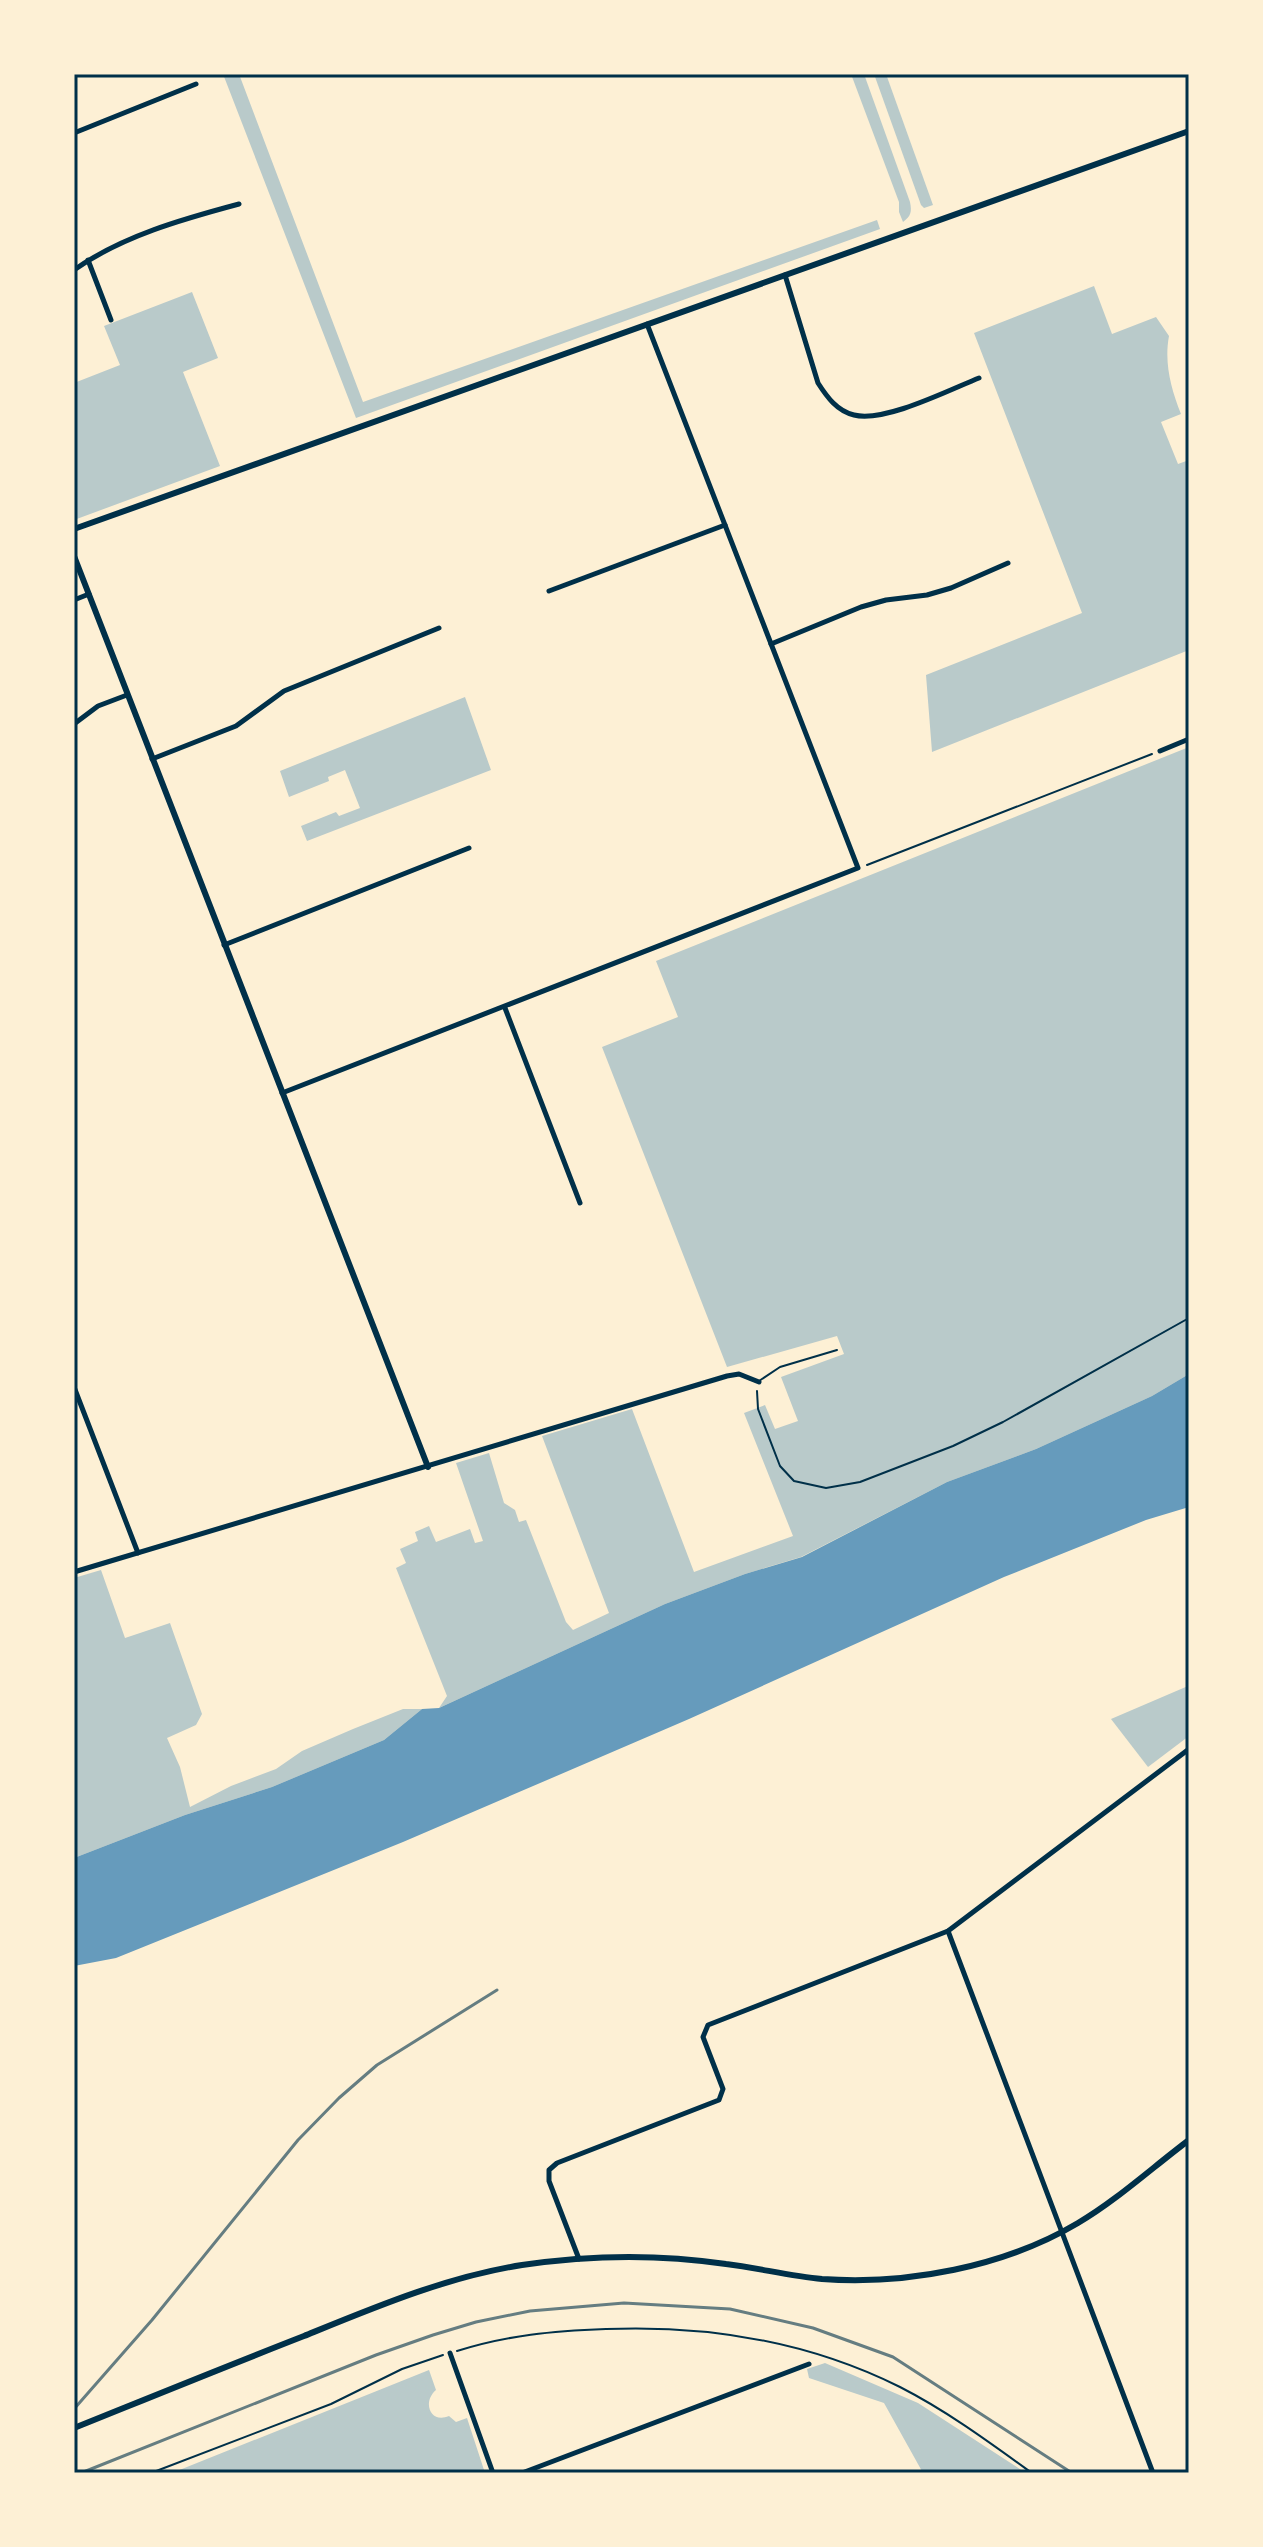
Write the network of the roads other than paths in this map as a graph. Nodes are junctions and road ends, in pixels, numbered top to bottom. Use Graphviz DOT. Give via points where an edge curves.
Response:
graph roads {
  1 [pos="196,84"];
  2 [pos="1189,131"];
  3 [pos="74,133"];
  4 [pos="239,204"];
  5 [pos="88,260"];
  6 [pos="74,270"];
  7 [pos="785,275"];
  8 [pos="111,320"];
  9 [pos="647,324"];
  10 [pos="979,378"];
  11 [pos="725,525"];
  12 [pos="74,529"];
  13 [pos="74,556"];
  14 [pos="1008,563"];
  15 [pos="549,591"];
  16 [pos="89,594"];
  17 [pos="74,600"];
  18 [pos="439,628"];
  19 [pos="771,644"];
  20 [pos="127,695"];
  21 [pos="74,724"];
  22 [pos="1189,739"];
  23 [pos="1160,751"];
  24 [pos="152,759"];
  25 [pos="469,848"];
  26 [pos="224,945"];
  27 [pos="505,1008"];
  28 [pos="282,1093"];
  29 [pos="580,1203"];
  30 [pos="837,1350"];
  31 [pos="759,1382"];
  32 [pos="74,1387"];
  33 [pos="428,1467"];
  34 [pos="138,1553"];
  35 [pos="74,1572"];
  36 [pos="1189,1749"];
  37 [pos="948,1931"];
  38 [pos="1189,2140"];
  39 [pos="1063,2231"];
  40 [pos="579,2259"];
  41 [pos="450,2353"];
  42 [pos="809,2364"];
  43 [pos="74,2428"];
  44 [pos="493,2473"];
  45 [pos="522,2473"];
  46 [pos="1153,2473"];
  1 -- 3 [label="street"];
  2 -- 7 [label="street"];
  4 -- 5 [label="street" via="157,229"];
  5 -- 6 [label="street"];
  5 -- 8 [label="street"];
  7 -- 9 [label="street"];
  7 -- 10 [label="street" via="818,383 828,399 853,415 894,411"];
  9 -- 11 [label="street"];
  9 -- 12 [label="street"];
  11 -- 15 [label="street"];
  11 -- 19 [label="street"];
  13 -- 16 [label="street"];
  14 -- 19 [label="street" via="951,588 861,607"];
  16 -- 17 [label="street"];
  16 -- 20 [label="street"];
  18 -- 24 [label="street" via="284,691 236,726"];
  19 -- 27 [label="street" via="858,868"];
  20 -- 21 [label="street" via="98,706"];
  20 -- 24 [label="street"];
  22 -- 23 [label="street"];
  24 -- 26 [label="street"];
  25 -- 26 [label="street"];
  26 -- 28 [label="street"];
  27 -- 28 [label="street"];
  27 -- 29 [label="street"];
  28 -- 33 [label="street"];
  30 -- 31 [label="lane" via="780,1367"];
  31 -- 33 [label="street" via="739,1374 727,1376"];
  32 -- 34 [label="street"];
  33 -- 34 [label="street"];
  34 -- 35 [label="street"];
  36 -- 37 [label="street"];
  37 -- 39 [label="street"];
  37 -- 40 [label="street" via="715,2021 704,2031 722,2086 722,2095 712,2104 549,2170"];
  38 -- 39 [label="street"];
  39 -- 40 [label="street" via="969,2266 887,2280 819,2278 679,2259"];
  39 -- 46 [label="street"];
  40 -- 43 [label="street" via="497,2270 409,2294"];
  41 -- 44 [label="street"];
  42 -- 45 [label="street"];
}
